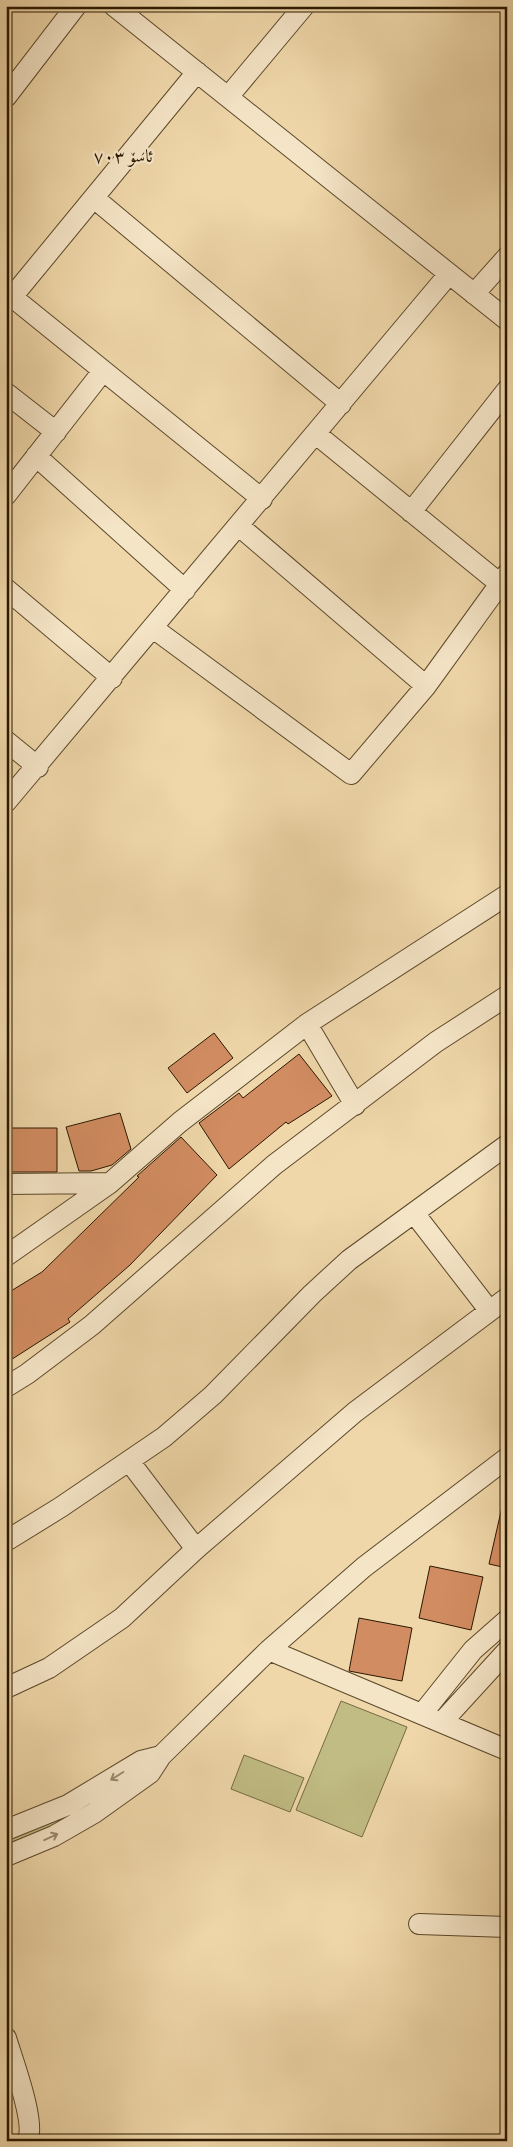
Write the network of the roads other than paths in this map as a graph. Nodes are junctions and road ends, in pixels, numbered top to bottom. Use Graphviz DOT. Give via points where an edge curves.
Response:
graph roads {
  1 [pos="76,6"];
  2 [pos="114,6"];
  3 [pos="304,6"];
  4 [pos="197,72"];
  5 [pos="6,97"];
  6 [pos="228,97"];
  7 [pos="94,198"];
  8 [pos="507,257"];
  9 [pos="449,274"];
  10 [pos="474,294"];
  11 [pos="9,295"];
  12 [pos="507,320"];
  13 [pos="104,371"];
  14 [pos="507,390"];
  15 [pos="6,393"];
  16 [pos="340,404"];
  17 [pos="56,432"];
  18 [pos="316,434"];
  19 [pos="36,456"];
  20 [pos="6,494"];
  21 [pos="262,499"];
  22 [pos="411,512"];
  23 [pos="239,526"];
  24 [pos="503,578"];
  25 [pos="6,589"];
  26 [pos="185,590"];
  27 [pos="153,628"];
  28 [pos="112,678"];
  29 [pos="426,686"];
  30 [pos="6,741"];
  31 [pos="38,767"];
  32 [pos="6,802"];
  33 [pos="507,895"];
  34 [pos="507,996"];
  35 [pos="307,1024"];
  36 [pos="355,1105"];
  37 [pos="507,1145"];
  38 [pos="6,1184"];
  39 [pos="110,1184"];
  40 [pos="414,1213"];
  41 [pos="6,1256"];
  42 [pos="507,1298"];
  43 [pos="490,1310"];
  44 [pos="6,1387"];
  45 [pos="507,1458"];
  46 [pos="129,1461"];
  47 [pos="6,1541"];
  48 [pos="196,1549"];
  49 [pos="507,1620"];
  50 [pos="269,1650"];
  51 [pos="507,1651"];
  52 [pos="6,1688"];
  53 [pos="422,1714"];
  54 [pos="442,1722"];
  55 [pos="507,1750"];
  56 [pos="161,1756"];
  57 [pos="6,1830"];
  58 [pos="6,1856"];
  59 [pos="418,1924"];
  60 [pos="507,1927"];
  61 [pos="6,2038"];
  62 [pos="24,2139"];
  1 -- 5 [label="street"];
  2 -- 4 [label="street"];
  3 -- 6 [label="street"];
  4 -- 6 [label="street"];
  4 -- 7 [label="street"];
  6 -- 9 [label="street"];
  7 -- 11 [label="street"];
  7 -- 16 [label="street"];
  8 -- 10 [label="street"];
  9 -- 10 [label="street"];
  9 -- 16 [label="street"];
  10 -- 12 [label="street"];
  11 -- 13 [label="street"];
  13 -- 17 [label="street"];
  13 -- 21 [label="street"];
  14 -- 22 [label="street"];
  15 -- 17 [label="street"];
  16 -- 18 [label="street"];
  17 -- 19 [label="street"];
  18 -- 21 [label="street"];
  18 -- 22 [label="street"];
  19 -- 20 [label="street"];
  19 -- 26 [label="street"];
  21 -- 23 [label="street"];
  22 -- 24 [label="street"];
  23 -- 26 [label="street"];
  23 -- 29 [label="street"];
  24 -- 29 [label="street"];
  25 -- 28 [label="street"];
  26 -- 27 [label="street"];
  27 -- 28 [label="street"];
  27 -- 29 [label="street" via="351,774"];
  28 -- 31 [label="street"];
  30 -- 31 [label="street"];
  31 -- 32 [label="street"];
  33 -- 35 [label="street"];
  34 -- 36 [label="street" via="436,1042"];
  35 -- 36 [label="street"];
  35 -- 39 [label="street" via="180,1122"];
  36 -- 44 [label="street" via="274,1165 92,1325"];
  37 -- 40 [label="street"];
  38 -- 39 [label="street"];
  39 -- 41 [label="street"];
  40 -- 43 [label="street"];
  40 -- 46 [label="street" via="349,1260 213,1396"];
  42 -- 43 [label="street"];
  43 -- 48 [label="street" via="355,1412"];
  45 -- 50 [label="street" via="364,1567"];
  46 -- 47 [label="street"];
  46 -- 48 [label="street"];
  48 -- 52 [label="street" via="122,1618 49,1668"];
  49 -- 53 [label="street" via="474,1650"];
  50 -- 53 [label="street"];
  50 -- 56 [label="street"];
  51 -- 54 [label="street"];
  53 -- 54 [label="street"];
  54 -- 55 [label="street"];
  56 -- 57 [label="street, one-way" via="141,1761 68,1805"];
  58 -- 56 [label="street, one-way" via="54,1836 94,1813 150,1773"];
  59 -- 60 [label="street"];
  61 -- 62 [label="street" via="30,2122"];
}
